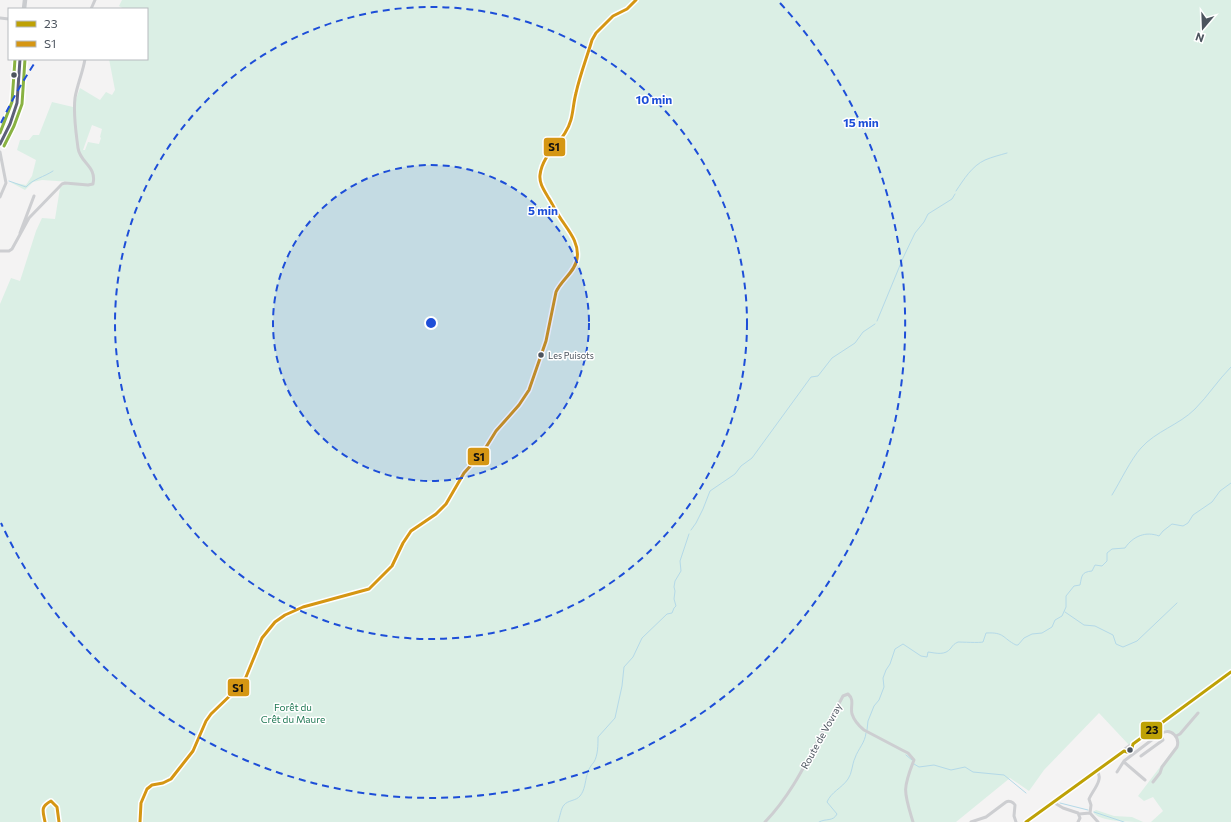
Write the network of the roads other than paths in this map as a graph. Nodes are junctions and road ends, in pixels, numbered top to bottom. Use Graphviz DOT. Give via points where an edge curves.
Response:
graph roads {
  1 [pos="636,0"];
  2 [pos="20,60"];
  3 [pos="85,60"];
  4 [pos="0,144"];
  5 [pos="0,152"];
  6 [pos="34,196"];
  7 [pos="0,197"];
  8 [pos="20,235"];
  9 [pos="0,251"];
  10 [pos="1231,672"];
  11 [pos="1198,713"];
  12 [pos="1149,734"];
  13 [pos="1160,734"];
  14 [pos="1176,736"];
  15 [pos="1153,739"];
  16 [pos="1141,756"];
  17 [pos="1124,762"];
  18 [pos="1097,771"];
  19 [pos="1117,772"];
  20 [pos="1145,780"];
  21 [pos="1153,782"];
  22 [pos="1053,802"];
  23 [pos="1090,813"];
  24 [pos="1079,814"];
  25 [pos="46,822"];
  26 [pos="59,822"];
  27 [pos="140,822"];
  28 [pos="765,822"];
  29 [pos="913,822"];
  30 [pos="970,822"];
  31 [pos="1016,822"];
  32 [pos="1026,822"];
  33 [pos="1078,822"];
  34 [pos="1098,822"];
  1 -- 27 [label="main road" via="627,9 613,16 592,40 576,93 571,123 548,154 540,170 543,188 571,232 578,256 574,268 557,290 546,341 527,393 464,473 446,504 411,531 392,566 376,583 361,592 293,611 270,626 262,638 246,677 211,714 193,751 171,779 152,785 145,792 141,803"];
  2 -- 4 [label="main road" via="17,102"];
  3 -- 8 [label="street" via="75,99 75,128 79,155 91,168 93,184 62,184 29,218"];
  5 -- 7 [label="street" via="6,183"];
  6 -- 8 [label="street"];
  8 -- 9 [label="street" via="12,249"];
  10 -- 18 [label="main road"];
  11 -- 14 [label="street"];
  12 -- 15 [label="street"];
  13 -- 14 [label="street" via="1167,731"];
  13 -- 15 [label="street"];
  13 -- 16 [label="street" via="1163,740"];
  14 -- 21 [label="street" via="1177,747"];
  15 -- 17 [label="street"];
  17 -- 19 [label="street"];
  17 -- 20 [label="street"];
  18 -- 22 [label="main road"];
  18 -- 23 [label="street" via="1099,779 1089,799"];
  22 -- 24 [label="street"];
  22 -- 32 [label="main road"];
  23 -- 24 [label="street"];
  23 -- 34 [label="street"];
  24 -- 33 [label="street"];
  25 -- 26 [label="main road" via="43,808 51,801 58,808"];
  28 -- 29 [label="street, Route de Vovray" via="798,779 824,730 848,694 851,697 852,714 866,731 908,753 914,760 904,787"];
  30 -- 31 [label="street" via="986,817 1009,801 1015,805"];
}
